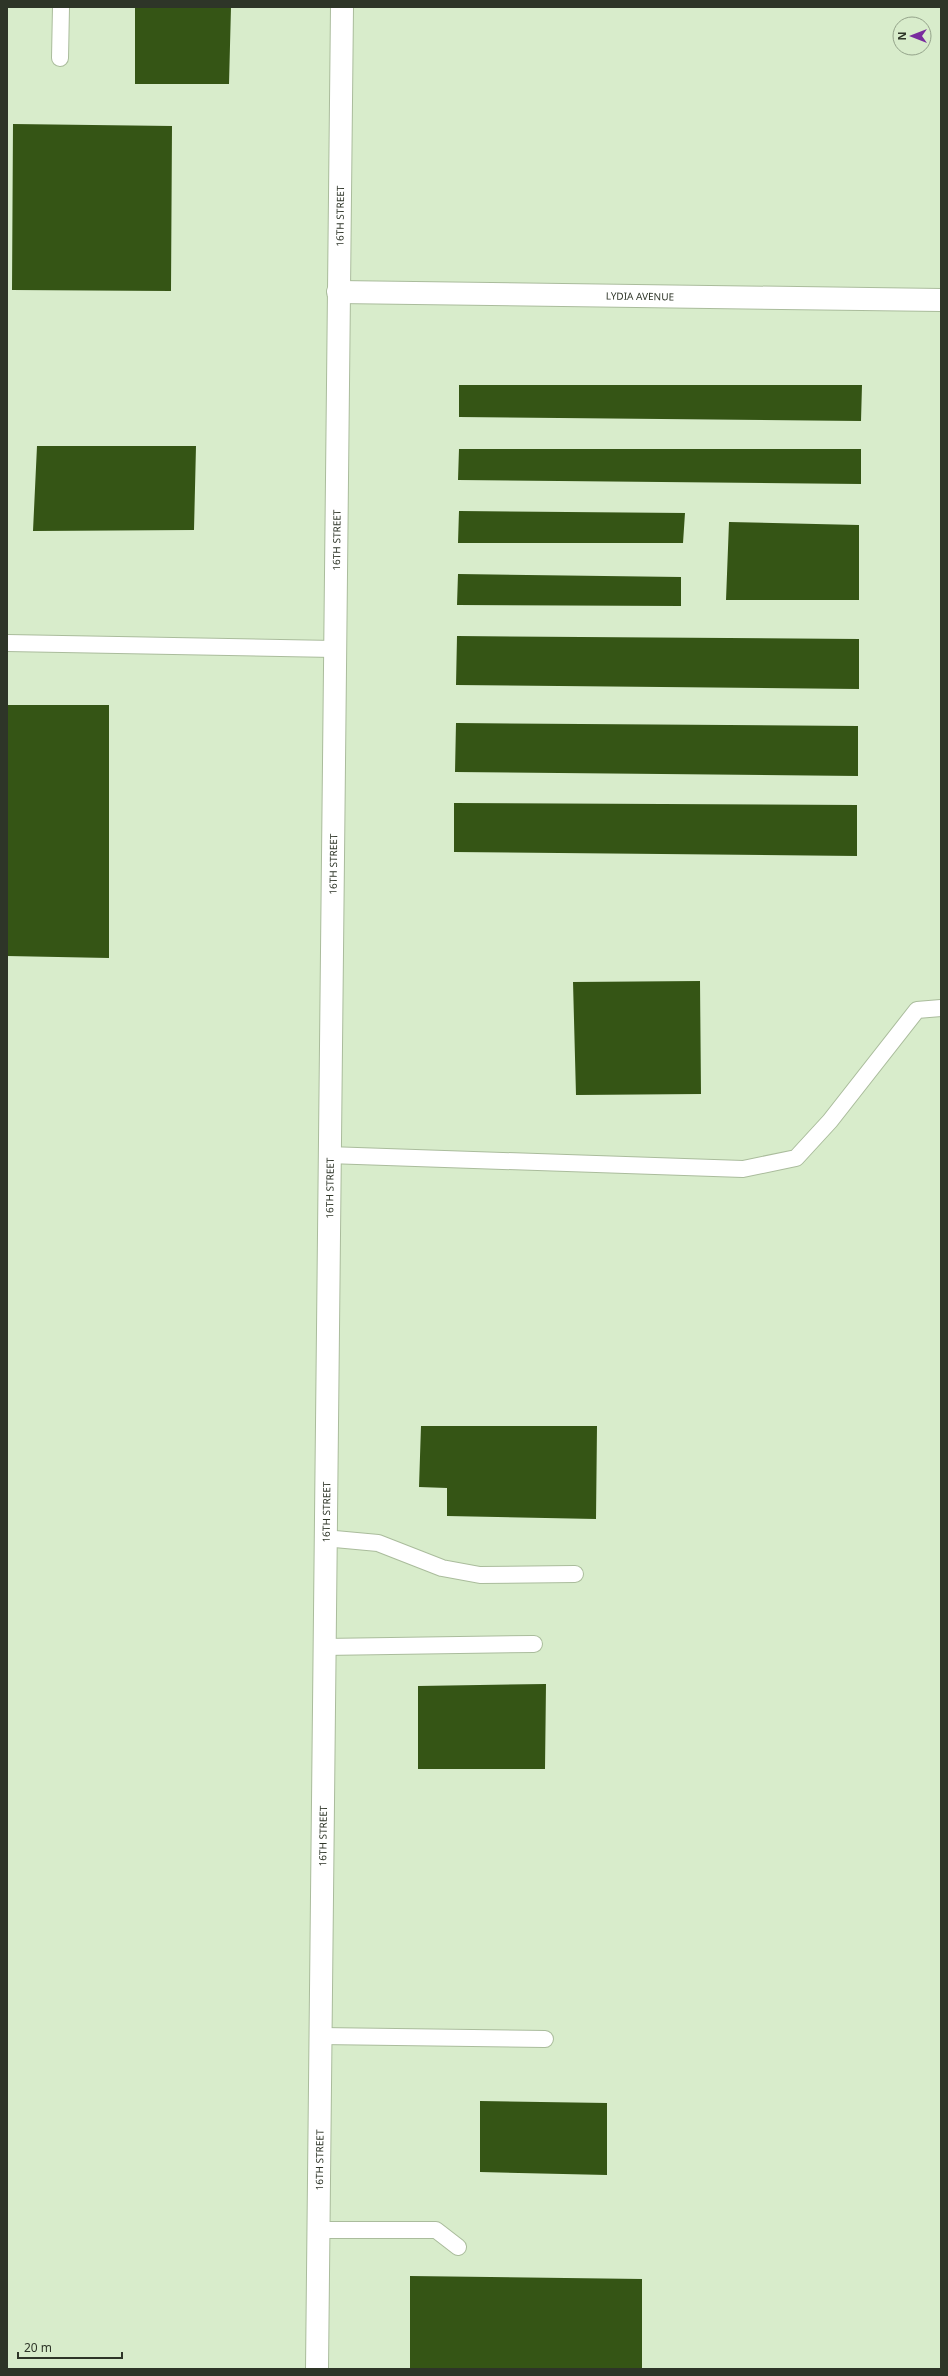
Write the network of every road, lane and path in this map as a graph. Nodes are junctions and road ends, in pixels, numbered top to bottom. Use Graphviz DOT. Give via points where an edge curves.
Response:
graph roads {
  1 [pos="61,7"];
  2 [pos="342,7"];
  3 [pos="60,58"];
  4 [pos="338,292"];
  5 [pos="941,300"];
  6 [pos="7,644"];
  7 [pos="334,649"];
  8 [pos="941,1008"];
  9 [pos="328,1155"];
  10 [pos="324,1538"];
  11 [pos="575,1574"];
  12 [pos="534,1644"];
  13 [pos="323,1647"];
  14 [pos="320,2036"];
  15 [pos="545,2039"];
  16 [pos="318,2230"];
  17 [pos="458,2247"];
  18 [pos="317,2369"];
  1 -- 3 [label="lane"];
  2 -- 4 [label="street, 16TH STREET"];
  4 -- 5 [label="street, LYDIA AVENUE"];
  4 -- 7 [label="street, 16TH STREET"];
  6 -- 7 [label="lane"];
  7 -- 9 [label="street, 16TH STREET"];
  8 -- 9 [label="lane" via="917,1010 830,1121 796,1158 743,1169"];
  9 -- 10 [label="street, 16TH STREET"];
  10 -- 11 [label="lane" via="378,1543 442,1568 480,1575"];
  10 -- 13 [label="street, 16TH STREET"];
  12 -- 13 [label="lane"];
  13 -- 14 [label="street, 16TH STREET"];
  14 -- 15 [label="lane"];
  14 -- 16 [label="street, 16TH STREET"];
  16 -- 17 [label="lane" via="436,2230"];
  16 -- 18 [label="street, 16TH STREET"];
}
